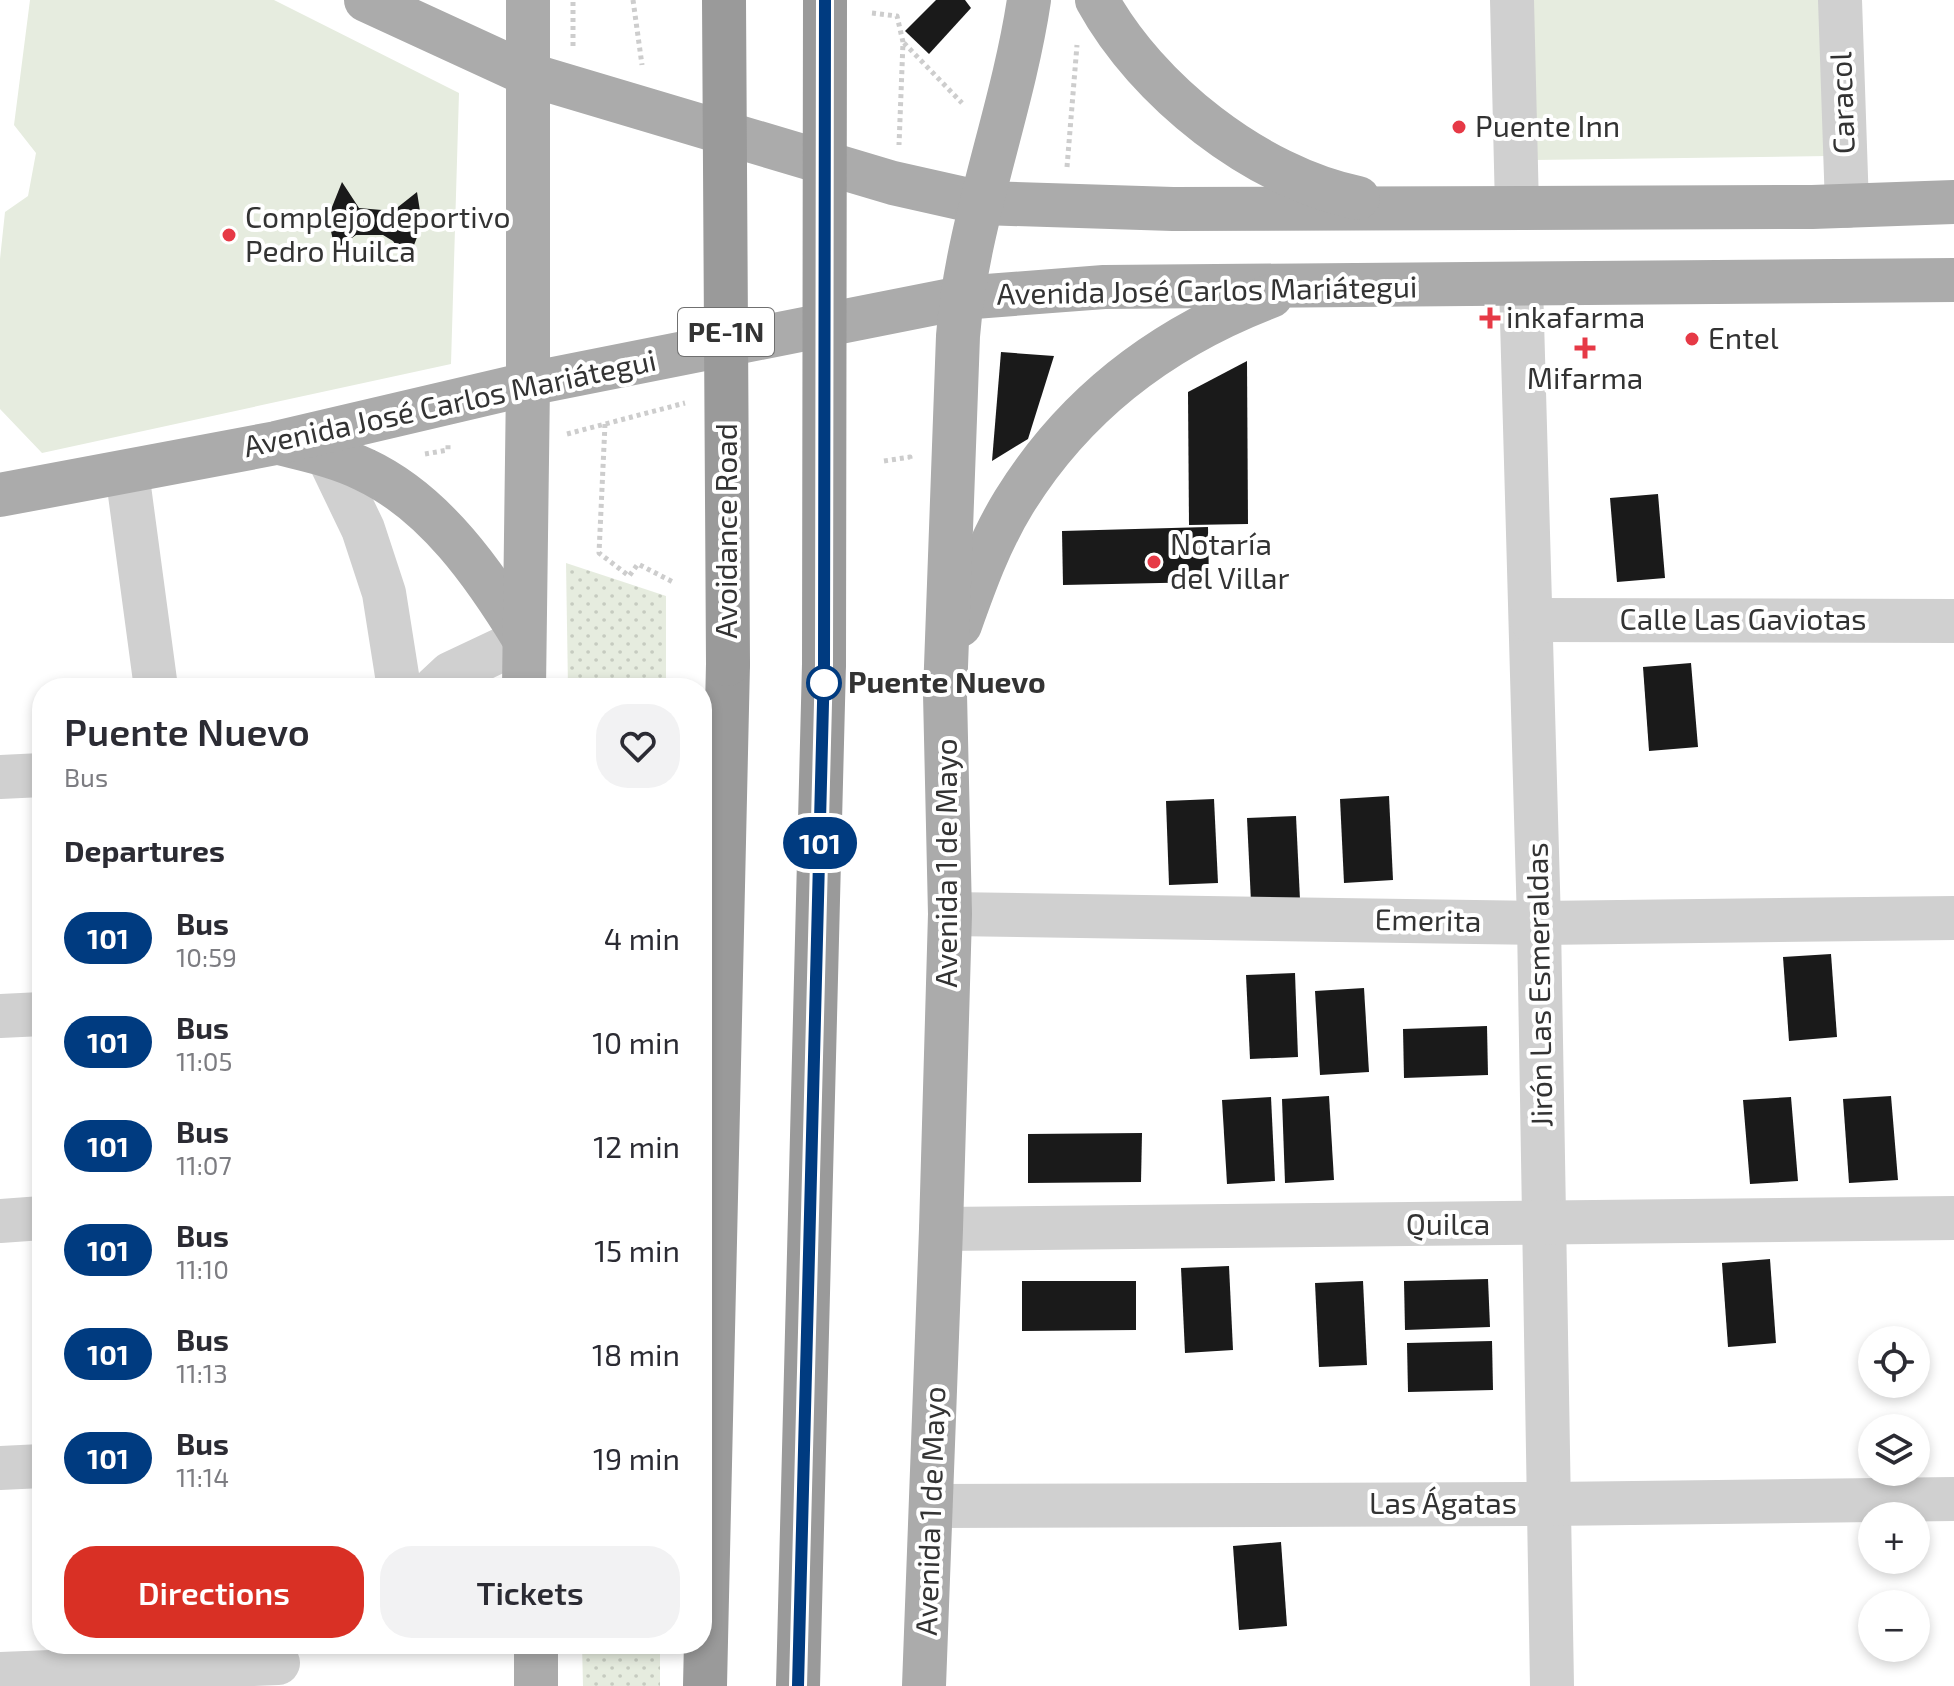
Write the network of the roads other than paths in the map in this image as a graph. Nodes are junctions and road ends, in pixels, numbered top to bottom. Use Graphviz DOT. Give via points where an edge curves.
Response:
graph roads {
  1 [pos="366,0"];
  2 [pos="528,0"];
  3 [pos="724,0"];
  4 [pos="825,0"];
  5 [pos="1029,0"];
  6 [pos="1512,0"];
  7 [pos="1840,0"];
  8 [pos="1088,16"];
  9 [pos="527,74"];
  10 [pos="1954,202"];
  11 [pos="982,203"];
  12 [pos="1847,206"];
  13 [pos="1517,208"];
  14 [pos="1411,209"];
  15 [pos="1954,280"];
  16 [pos="1521,285"];
  17 [pos="1298,286"];
  18 [pos="961,298"];
  19 [pos="528,384"];
  20 [pos="276,443"];
  21 [pos="327,454"];
  22 [pos="127,472"];
  23 [pos="0,495"];
  24 [pos="1531,620"];
  25 [pos="1954,621"];
  26 [pos="524,639"];
  27 [pos="155,678"];
  28 [pos="397,678"];
  29 [pos="446,678"];
  30 [pos="524,678"];
  31 [pos="945,694"];
  32 [pos="32,775"];
  33 [pos="0,777"];
  34 [pos="950,914"];
  35 [pos="1954,918"];
  36 [pos="1539,923"];
  37 [pos="32,1014"];
  38 [pos="0,1016"];
  39 [pos="1954,1218"];
  40 [pos="32,1219"];
  41 [pos="0,1221"];
  42 [pos="1546,1224"];
  43 [pos="941,1229"];
  44 [pos="712,1375"];
  45 [pos="32,1466"];
  46 [pos="0,1468"];
  47 [pos="1954,1499"];
  48 [pos="1550,1504"];
  49 [pos="932,1506"];
  50 [pos="536,1654"];
  51 [pos="706,1654"];
  52 [pos="278,1664"];
  53 [pos="0,1674"];
  54 [pos="52,1679"];
  55 [pos="536,1686"];
  56 [pos="705,1686"];
  57 [pos="798,1686"];
  58 [pos="924,1686"];
  59 [pos="1552,1686"];
  1 -- 9 [label="main road"];
  2 -- 9 [label="main road"];
  3 -- 44 [label="highway, Avoidance Road / PE-1N, bridge" via="728,664"];
  4 -- 57 [label="highway, bridge" via="824,664"];
  5 -- 11 [label="main road, Avenida 1 de Mayo" via="1012,93"];
  6 -- 13 [label="street"];
  7 -- 12 [label="street, Caracol"];
  8 -- 14 [label="main road" via="1131,50 1197,117 1235,145 1335,191"];
  9 -- 11 [label="main road" via="893,183"];
  9 -- 19 [label="main road"];
  10 -- 12 [label="main road"];
  11 -- 14 [label="main road"];
  11 -- 18 [label="main road, Avenida 1 de Mayo"];
  12 -- 13 [label="main road"];
  13 -- 14 [label="main road"];
  15 -- 16 [label="main road, Avenida José Carlos Mariátegui"];
  16 -- 17 [label="main road, Avenida José Carlos Mariátegui"];
  16 -- 24 [label="street, Jirón Las Esmeraldas"];
  17 -- 18 [label="main road, Avenida José Carlos Mariátegui" via="1104,287"];
  17 -- 31 [label="main road" via="1222,315 1152,356 1099,398 1053,448 1013,503 982,563 959,627"];
  18 -- 19 [label="main road, Avenida José Carlos Mariátegui"];
  18 -- 31 [label="main road, Avenida 1 de Mayo"];
  19 -- 20 [label="main road, Avenida José Carlos Mariátegui"];
  19 -- 26 [label="main road"];
  20 -- 21 [label="main road"];
  20 -- 22 [label="main road, Avenida José Carlos Mariátegui"];
  21 -- 26 [label="main road" via="368,471 427,514 495,591"];
  21 -- 28 [label="street" via="363,529 384,593"];
  22 -- 23 [label="main road, Avenida José Carlos Mariátegui"];
  22 -- 27 [label="street"];
  24 -- 25 [label="street, Calle Las Gaviotas"];
  24 -- 36 [label="street, Jirón Las Esmeraldas"];
  26 -- 29 [label="street"];
  26 -- 30 [label="main road"];
  31 -- 34 [label="main road, Avenida 1 de Mayo"];
  32 -- 33 [label="street"];
  34 -- 36 [label="street, Emerita"];
  34 -- 43 [label="main road, Avenida 1 de Mayo"];
  35 -- 36 [label="street, Emerita"];
  36 -- 42 [label="street, Jirón Las Esmeraldas"];
  37 -- 38 [label="street"];
  39 -- 42 [label="street, Quilca"];
  40 -- 41 [label="street"];
  42 -- 43 [label="street, Quilca"];
  42 -- 48 [label="street, Jirón Las Esmeraldas"];
  43 -- 49 [label="main road, Avenida 1 de Mayo"];
  45 -- 46 [label="street"];
  47 -- 48 [label="street, Las Ágatas"];
  48 -- 49 [label="street, Las Ágatas"];
  48 -- 59 [label="street, Jirón Las Esmeraldas"];
  49 -- 58 [label="main road, Avenida 1 de Mayo"];
  50 -- 55 [label="main road"];
  51 -- 56 [label="highway, Avoidance Road / PE-1N, bridge"];
  52 -- 54 [label="street"];
  53 -- 54 [label="street"];
}
